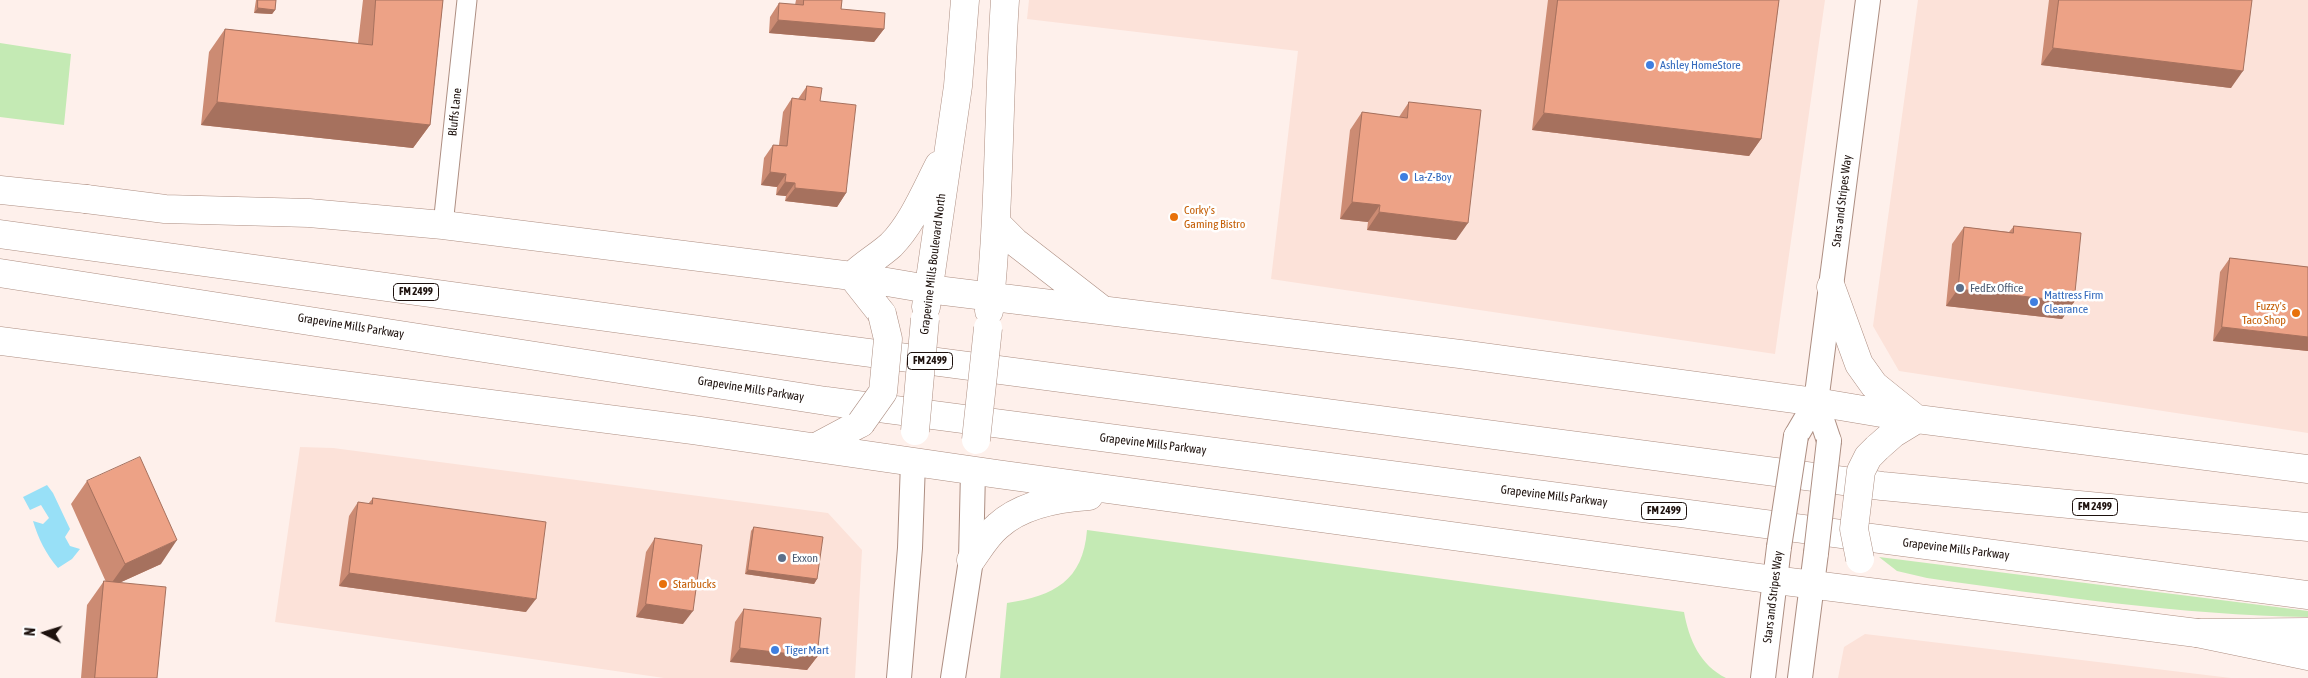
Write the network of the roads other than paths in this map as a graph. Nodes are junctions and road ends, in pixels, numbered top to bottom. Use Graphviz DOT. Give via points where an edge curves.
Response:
graph roads {
  1 [pos="466,0"];
  2 [pos="964,0"];
  3 [pos="1004,0"];
  4 [pos="1868,0"];
  5 [pos="948,149"];
  6 [pos="0,190"];
  7 [pos="997,224"];
  8 [pos="443,225"];
  9 [pos="0,234"];
  10 [pos="0,273"];
  11 [pos="852,276"];
  12 [pos="1831,287"];
  13 [pos="928,289"];
  14 [pos="991,295"];
  15 [pos="1101,309"];
  16 [pos="0,341"];
  17 [pos="1816,402"];
  18 [pos="1917,419"];
  19 [pos="816,447"];
  20 [pos="913,462"];
  21 [pos="2308,469"];
  22 [pos="973,471"];
  23 [pos="1132,493"];
  24 [pos="2308,527"];
  25 [pos="971,560"];
  26 [pos="1775,580"];
  27 [pos="1812,584"];
  28 [pos="1882,593"];
  29 [pos="2308,595"];
  30 [pos="2308,632"];
  31 [pos="2197,633"];
  32 [pos="2308,656"];
  33 [pos="899,678"];
  34 [pos="953,678"];
  35 [pos="1763,678"];
  36 [pos="1800,678"];
  1 -- 8 [label="street, Bluffs Lane"];
  2 -- 5 [label="main road, Grapevine Mills Boulevard North" via="958,86"];
  3 -- 7 [label="main road"];
  4 -- 12 [label="street, Stars and Stripes Way"];
  5 -- 11 [label="main road" via="912,216 891,244"];
  5 -- 13 [label="main road, Grapevine Mills Boulevard North"];
  6 -- 8 [label="main road" via="165,209 309,213"];
  7 -- 14 [label="main road"];
  7 -- 15 [label="main road" via="1014,242"];
  8 -- 11 [label="main road"];
  9 -- 24 [label="main road, FM 2499" via="812,346 1872,485"];
  10 -- 29 [label="main road, Grapevine Mills Parkway / FM 2499" via="836,402"];
  11 -- 13 [label="main road"];
  11 -- 19 [label="main road, bridge" via="882,314 888,339 883,392 861,423"];
  12 -- 17 [label="street, Stars and Stripes Way"];
  12 -- 18 [label="main road" via="1859,364 1874,385"];
  13 -- 14 [label="main road"];
  13 -- 20 [label="main road, Grapevine Mills Boulevard North, bridge"];
  14 -- 15 [label="main road"];
  14 -- 22 [label="main road, bridge"];
  15 -- 17 [label="main road"];
  16 -- 19 [label="main road"];
  17 -- 18 [label="main road"];
  17 -- 26 [label="street, Stars and Stripes Way, bridge" via="1796,436"];
  17 -- 27 [label="street, Stars and Stripes Way, bridge" via="1829,441"];
  18 -- 21 [label="main road"];
  18 -- 28 [label="main road, bridge" via="1877,448 1861,471 1854,529 1860,559"];
  19 -- 20 [label="main road"];
  20 -- 22 [label="main road"];
  20 -- 33 [label="street, Grapevine Mills Boulevard North" via="910,548"];
  22 -- 23 [label="main road"];
  22 -- 25 [label="street"];
  23 -- 25 [label="main road" via="1068,497 1022,509 997,526"];
  23 -- 26 [label="main road"];
  25 -- 34 [label="street"];
  26 -- 27 [label="main road"];
  26 -- 35 [label="street, Stars and Stripes Way"];
  27 -- 28 [label="main road"];
  27 -- 36 [label="street, Stars and Stripes Way"];
  28 -- 31 [label="main road"];
  30 -- 31 [label="main road"];
  31 -- 32 [label="main road"];
}
